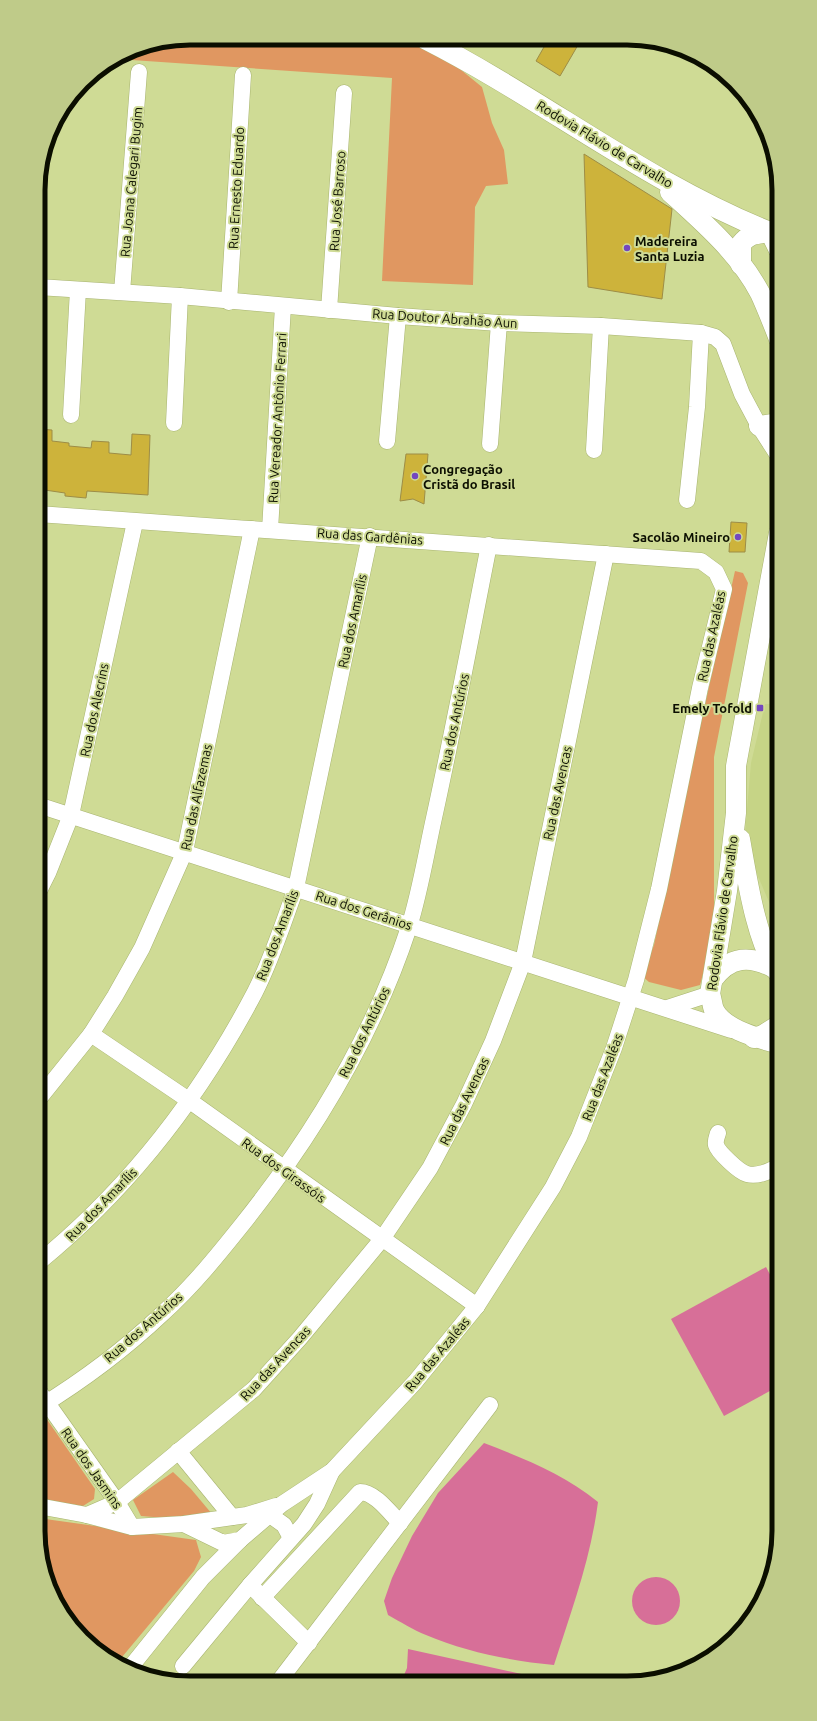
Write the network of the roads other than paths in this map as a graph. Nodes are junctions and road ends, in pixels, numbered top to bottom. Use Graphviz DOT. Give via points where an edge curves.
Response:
graph roads {
  1 [pos="435,45"];
  2 [pos="139,72"];
  3 [pos="243,75"];
  4 [pos="344,93"];
  5 [pos="648,172"];
  6 [pos="772,233"];
  7 [pos="772,234"];
  8 [pos="741,265"];
  9 [pos="45,288"];
  10 [pos="78,290"];
  11 [pos="122,292"];
  12 [pos="180,296"];
  13 [pos="229,302"];
  14 [pos="283,306"];
  15 [pos="329,310"];
  16 [pos="398,316"];
  17 [pos="772,322"];
  18 [pos="499,323"];
  19 [pos="601,326"];
  20 [pos="701,333"];
  21 [pos="71,415"];
  22 [pos="174,423"];
  23 [pos="772,424"];
  24 [pos="759,426"];
  25 [pos="387,441"];
  26 [pos="490,444"];
  27 [pos="772,446"];
  28 [pos="594,450"];
  29 [pos="687,500"];
  30 [pos="45,515"];
  31 [pos="135,522"];
  32 [pos="252,529"];
  33 [pos="270,530"];
  34 [pos="370,536"];
  35 [pos="489,544"];
  36 [pos="606,554"];
  37 [pos="701,561"];
  38 [pos="772,602"];
  39 [pos="45,807"];
  40 [pos="736,813"];
  41 [pos="71,815"];
  42 [pos="185,851"];
  43 [pos="45,879"];
  44 [pos="296,888"];
  45 [pos="410,925"];
  46 [pos="772,961"];
  47 [pos="523,962"];
  48 [pos="772,968"];
  49 [pos="712,987"];
  50 [pos="631,998"];
  51 [pos="667,1008"];
  52 [pos="772,1030"];
  53 [pos="91,1034"];
  54 [pos="754,1038"];
  55 [pos="772,1042"];
  56 [pos="45,1091"];
  57 [pos="190,1101"];
  58 [pos="718,1132"];
  59 [pos="284,1170"];
  60 [pos="772,1170"];
  61 [pos="382,1239"];
  62 [pos="45,1257"];
  63 [pos="477,1306"];
  64 [pos="45,1398"];
  65 [pos="45,1405"];
  66 [pos="490,1405"];
  67 [pos="178,1451"];
  68 [pos="332,1470"];
  69 [pos="117,1502"];
  70 [pos="282,1504"];
  71 [pos="45,1507"];
  72 [pos="87,1515"];
  73 [pos="247,1515"];
  74 [pos="270,1515"];
  75 [pos="232,1517"];
  76 [pos="400,1523"];
  77 [pos="184,1524"];
  78 [pos="132,1526"];
  79 [pos="292,1538"];
  80 [pos="240,1540"];
  81 [pos="223,1543"];
  82 [pos="203,1577"];
  83 [pos="250,1585"];
  84 [pos="262,1598"];
  85 [pos="309,1643"];
  86 [pos="133,1664"];
  87 [pos="183,1666"];
  88 [pos="283,1676"];
  1 -- 5 [label="main road, Rodovia Flávio de Carvalho" via="462,58"];
  2 -- 11 [label="street, Rua Joana Calegari Bugim"];
  3 -- 13 [label="street, Rua Ernesto Eduardo"];
  4 -- 15 [label="street, Rua José Barroso"];
  5 -- 6 [label="main road, Rodovia Flávio de Carvalho" via="733,217"];
  5 -- 8 [label="main road" via="718,237"];
  7 -- 8 [label="main road" via="750,235 745,238 741,244"];
  8 -- 17 [label="main road" via="760,293"];
  9 -- 10 [label="street, Rua Doutor Abrahão Aun"];
  10 -- 11 [label="street, Rua Doutor Abrahão Aun"];
  10 -- 21 [label="street"];
  11 -- 12 [label="street, Rua Doutor Abrahão Aun"];
  12 -- 13 [label="street, Rua Doutor Abrahão Aun"];
  12 -- 22 [label="street"];
  13 -- 14 [label="street, Rua Doutor Abrahão Aun"];
  14 -- 15 [label="street, Rua Doutor Abrahão Aun"];
  14 -- 33 [label="street, Rua Vereador Antônio Ferrari"];
  15 -- 16 [label="street, Rua Doutor Abrahão Aun"];
  16 -- 18 [label="street, Rua Doutor Abrahão Aun"];
  16 -- 25 [label="street"];
  18 -- 19 [label="street, Rua Doutor Abrahão Aun"];
  18 -- 26 [label="street"];
  19 -- 20 [label="street, Rua Doutor Abrahão Aun"];
  19 -- 28 [label="street"];
  20 -- 24 [label="street, Rua Doutor Abrahão Aun" via="715,337 723,344 742,394"];
  20 -- 29 [label="street" via="697,408"];
  23 -- 24 [label="main road"];
  24 -- 27 [label="street, Rua Doutor Abrahão Aun"];
  30 -- 31 [label="street, Rua das Gardênias"];
  31 -- 32 [label="street, Rua das Gardênias"];
  31 -- 41 [label="street, Rua dos Alecrins"];
  32 -- 33 [label="street, Rua das Gardênias"];
  32 -- 42 [label="street, Rua das Alfazemas"];
  33 -- 34 [label="street, Rua das Gardênias"];
  34 -- 35 [label="street, Rua das Gardênias"];
  34 -- 44 [label="street, Rua dos Amarílis"];
  35 -- 36 [label="street, Rua das Gardênias"];
  35 -- 45 [label="street, Rua dos Antúrios" via="453,732"];
  36 -- 37 [label="street, Rua das Gardênias"];
  36 -- 47 [label="street, Rua das Avencas"];
  37 -- 50 [label="street, Rua das Azaléas" via="716,572 724,589 700,688 659,889"];
  38 -- 40 [label="main road, Rodovia Flávio de Carvalho" via="736,766"];
  39 -- 41 [label="street, Rua dos Gerânios"];
  40 -- 46 [label="main road, Rodovia Flávio de Carvalho" via="748,890"];
  40 -- 49 [label="main road, Rodovia Flávio de Carvalho"];
  41 -- 42 [label="street, Rua dos Gerânios"];
  41 -- 43 [label="street, Rua dos Alecrins"];
  42 -- 44 [label="street, Rua dos Gerânios"];
  42 -- 53 [label="street, Rua das Alfazemas" via="142,948"];
  44 -- 45 [label="street, Rua dos Gerânios"];
  44 -- 57 [label="street, Rua dos Amarílis" via="278,940 255,991"];
  45 -- 47 [label="street, Rua dos Gerânios"];
  45 -- 59 [label="street, Rua dos Antúrios" via="381,1001 352,1061 319,1120"];
  47 -- 50 [label="street, Rua dos Gerânios"];
  47 -- 61 [label="street, Rua das Avencas" via="493,1041 464,1104 430,1168"];
  48 -- 49 [label="main road" via="761,961 751,959 730,963 722,968"];
  49 -- 51 [label="street"];
  49 -- 54 [label="main road, Rodovia Flávio de Carvalho" via="714,1010 720,1018"];
  50 -- 51 [label="street, Rua dos Gerânios"];
  50 -- 63 [label="street, Rua das Azaléas" via="601,1085 554,1187"];
  51 -- 54 [label="street, Rua dos Gerânios"];
  52 -- 54 [label="main road"];
  53 -- 56 [label="street, Rua das Alfazemas"];
  53 -- 57 [label="street, Rua dos Girassóis"];
  54 -- 55 [label="main road, Rodovia Flávio de Carvalho"];
  57 -- 59 [label="street, Rua dos Girassóis"];
  57 -- 62 [label="street, Rua dos Amarílis" via="136,1169 102,1206"];
  58 -- 60 [label="street" via="716,1146 740,1171 755,1175"];
  59 -- 61 [label="street, Rua dos Girassóis"];
  59 -- 64 [label="street, Rua dos Antúrios" via="210,1265 164,1313 113,1355"];
  61 -- 63 [label="street, Rua dos Girassóis"];
  61 -- 67 [label="street, Rua das Avencas" via="254,1389"];
  63 -- 68 [label="street, Rua das Azaléas" via="415,1382"];
  65 -- 69 [label="street, Rua dos Jasmins"];
  66 -- 76 [label="street"];
  67 -- 69 [label="street, Rua das Avencas"];
  67 -- 75 [label="street"];
  68 -- 70 [label="street, Rua das Azaléas"];
  68 -- 79 [label="street" via="317,1504"];
  69 -- 72 [label="street, Rua das Avencas"];
  69 -- 78 [label="street, Rua dos Jasmins"];
  70 -- 73 [label="street, Rua das Azaléas"];
  70 -- 74 [label="street, Rua das Azaléas"];
  71 -- 72 [label="street, Rua das Azaléas"];
  72 -- 78 [label="street, Rua das Azaléas"];
  73 -- 75 [label="street, Rua das Azaléas"];
  73 -- 81 [label="street"];
  74 -- 79 [label="street" via="284,1525"];
  74 -- 80 [label="street, Rua das Azaléas"];
  75 -- 77 [label="street, Rua das Azaléas"];
  76 -- 84 [label="street" via="374,1497 366,1492 360,1492"];
  76 -- 85 [label="street"];
  77 -- 78 [label="street, Rua das Azaléas"];
  77 -- 81 [label="street, Rua das Azaléas"];
  79 -- 83 [label="street"];
  80 -- 81 [label="street, Rua das Azaléas"];
  80 -- 82 [label="street"];
  81 -- 82 [label="street"];
  82 -- 86 [label="street"];
  83 -- 84 [label="street"];
  83 -- 87 [label="street"];
  84 -- 85 [label="street"];
  85 -- 88 [label="street"];
}
